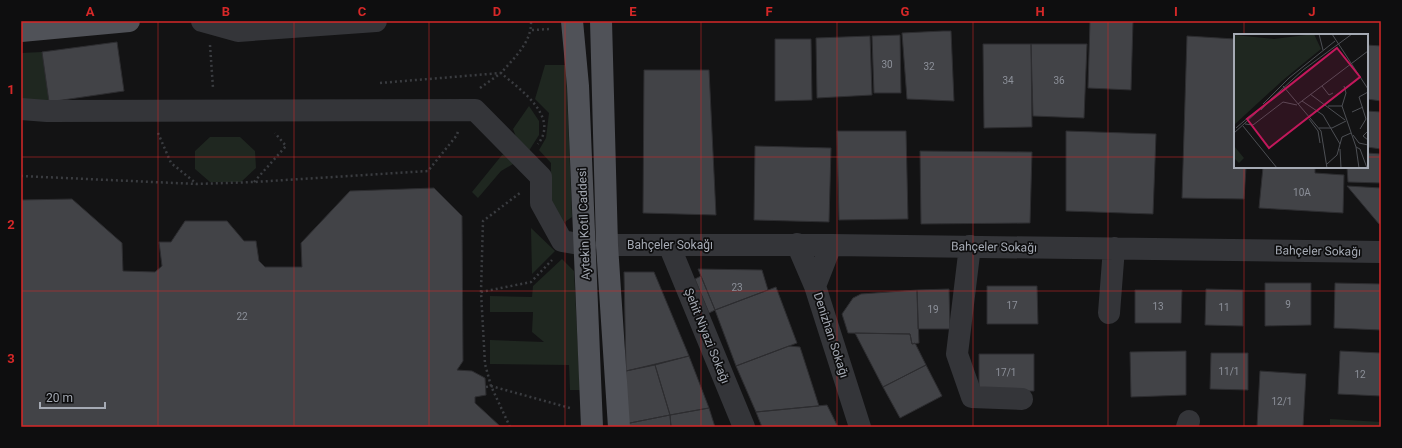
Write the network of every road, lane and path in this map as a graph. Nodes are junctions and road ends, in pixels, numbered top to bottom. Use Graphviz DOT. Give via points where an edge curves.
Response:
graph roads {
  1 [pos="129,21"];
  2 [pos="202,21"];
  3 [pos="376,21"];
  4 [pos="531,21"];
  5 [pos="601,21"];
  6 [pos="562,25"];
  7 [pos="532,30"];
  8 [pos="21,31"];
  9 [pos="210,44"];
  10 [pos="380,83"];
  11 [pos="213,91"];
  12 [pos="532,101"];
  13 [pos="21,109"];
  14 [pos="271,130"];
  15 [pos="158,134"];
  16 [pos="457,135"];
  17 [pos="534,149"];
  18 [pos="21,176"];
  19 [pos="540,176"];
  20 [pos="254,182"];
  21 [pos="197,184"];
  22 [pos="576,244"];
  23 [pos="797,244"];
  24 [pos="831,244"];
  25 [pos="607,245"];
  26 [pos="669,245"];
  27 [pos="970,246"];
  28 [pos="1114,248"];
  29 [pos="1381,252"];
  30 [pos="815,286"];
  31 [pos="481,292"];
  32 [pos="1109,313"];
  33 [pos="491,386"];
  34 [pos="486,387"];
  35 [pos="1022,399"];
  36 [pos="571,408"];
  37 [pos="510,427"];
  38 [pos="592,427"];
  39 [pos="620,427"];
  40 [pos="744,427"];
  41 [pos="860,427"];
  1 -- 8 [label="main road"];
  2 -- 3 [label="street" via="238,30"];
  4 -- 7 [label="path"];
  5 -- 25 [label="main road, Aytekin Kotil Caddesi"];
  6 -- 7 [label="path"];
  6 -- 22 [label="main road, Aytekin Kotil Caddesi" via="578,86"];
  7 -- 10 [label="path" via="523,47 501,73"];
  9 -- 11 [label="path"];
  12 -- 17 [label="path" via="544,118 543,138"];
  13 -- 19 [label="street" via="47,112 476,110"];
  14 -- 20 [label="path" via="286,146"];
  15 -- 21 [label="path" via="171,163"];
  16 -- 20 [label="path" via="428,171"];
  18 -- 21 [label="path"];
  19 -- 22 [label="street" via="541,203 562,241"];
  19 -- 31 [label="path" via="483,221"];
  20 -- 21 [label="path"];
  22 -- 31 [label="path" via="531,282"];
  22 -- 38 [label="main road, Aytekin Kotil Caddesi"];
  23 -- 24 [label="street, Bahçeler Sokağı"];
  23 -- 26 [label="street, Bahçeler Sokağı"];
  23 -- 30 [label="street"];
  24 -- 27 [label="street, Bahçeler Sokağı"];
  24 -- 30 [label="street, Denizhan Sokağı"];
  25 -- 26 [label="street, Bahçeler Sokağı"];
  25 -- 39 [label="main road, Aytekin Kotil Caddesi"];
  26 -- 40 [label="street, Şehit Niyazi Sokağı"];
  27 -- 28 [label="street, Bahçeler Sokağı"];
  27 -- 35 [label="street" via="957,354 972,397"];
  28 -- 29 [label="street, Bahçeler Sokağı"];
  28 -- 32 [label="street"];
  30 -- 41 [label="street, Denizhan Sokağı"];
  31 -- 33 [label="path" via="485,364"];
  33 -- 34 [label="path"];
  33 -- 36 [label="path"];
  33 -- 37 [label="path"];
}
